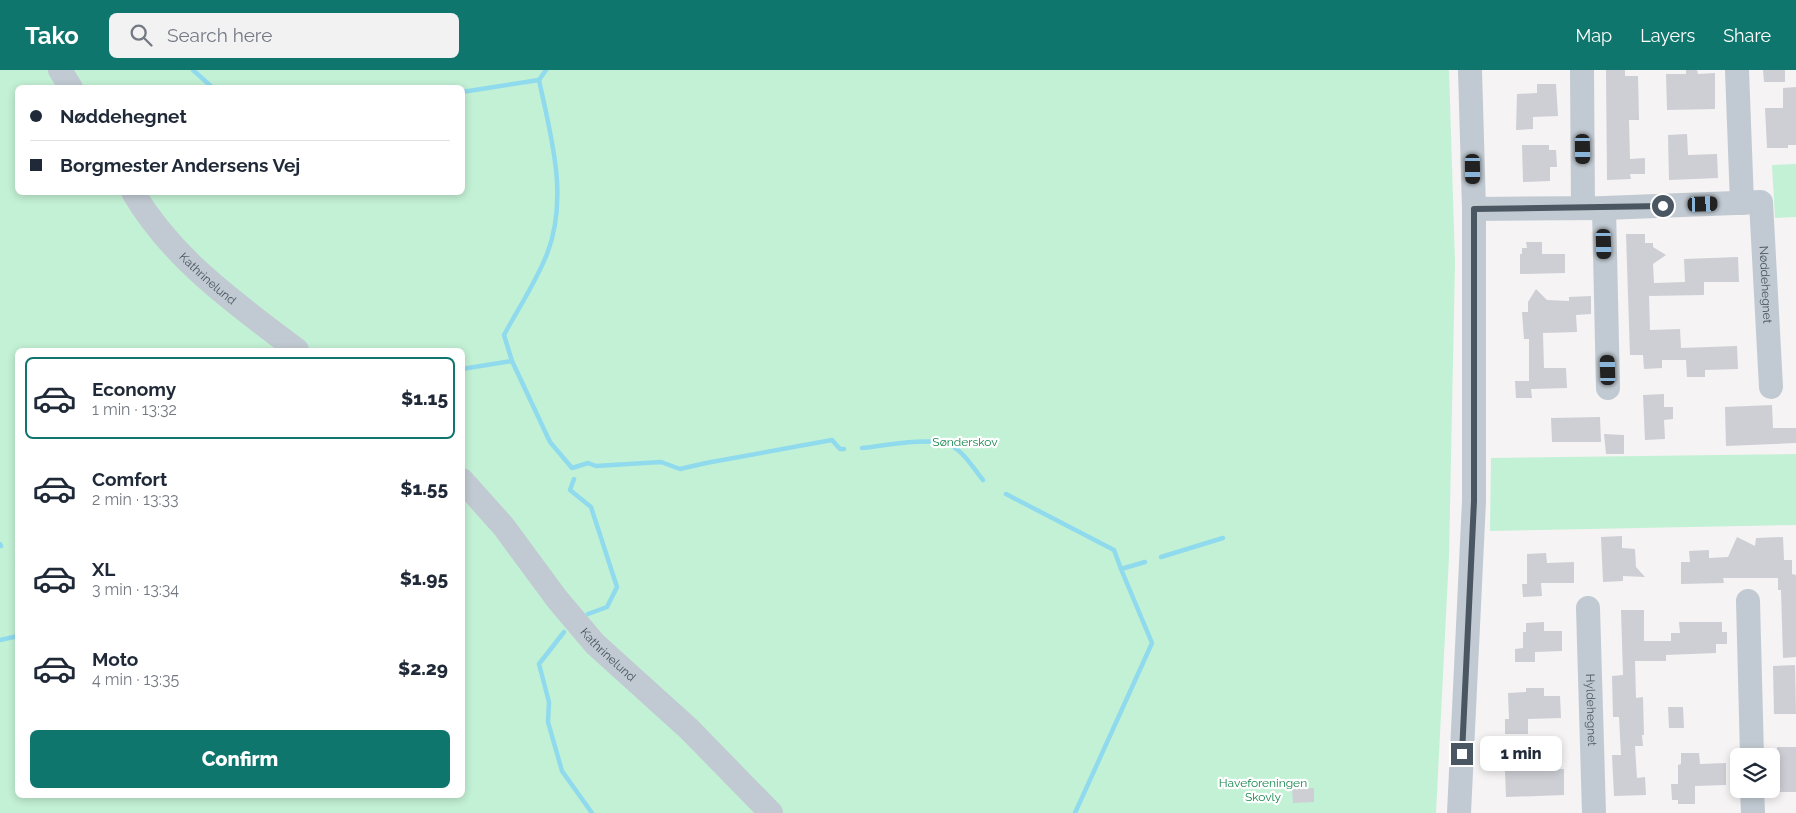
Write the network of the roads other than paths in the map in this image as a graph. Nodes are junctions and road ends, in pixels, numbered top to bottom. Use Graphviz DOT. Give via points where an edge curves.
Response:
graph roads {
  1 [pos="60,70"];
  2 [pos="1470,70"];
  3 [pos="1582,70"];
  4 [pos="1737,70"];
  5 [pos="69,85"];
  6 [pos="135,195"];
  7 [pos="1742,203"];
  8 [pos="1593,208"];
  9 [pos="1474,209"];
  10 [pos="294,348"];
  11 [pos="1772,387"];
  12 [pos="1608,388"];
  13 [pos="465,483"];
  14 [pos="1748,601"];
  15 [pos="1588,608"];
  16 [pos="1752,748"];
  17 [pos="1752,798"];
  18 [pos="771,813"];
  19 [pos="1459,813"];
  20 [pos="1594,813"];
  21 [pos="1753,813"];
  1 -- 5 [label="street"];
  2 -- 9 [label="street"];
  3 -- 8 [label="street"];
  4 -- 7 [label="street"];
  6 -- 10 [label="street, Kathrinelund" via="180,256"];
  7 -- 8 [label="street, Nøddehegnet"];
  7 -- 11 [label="street, Nøddehegnet" via="1761,202"];
  8 -- 9 [label="street, Nøddehegnet"];
  8 -- 12 [label="street"];
  9 -- 19 [label="street" via="1474,501"];
  13 -- 18 [label="street, Kathrinelund" via="504,527 595,644 689,729"];
  14 -- 16 [label="street"];
  15 -- 20 [label="street, Hyldehegnet"];
  17 -- 21 [label="street"];
}
